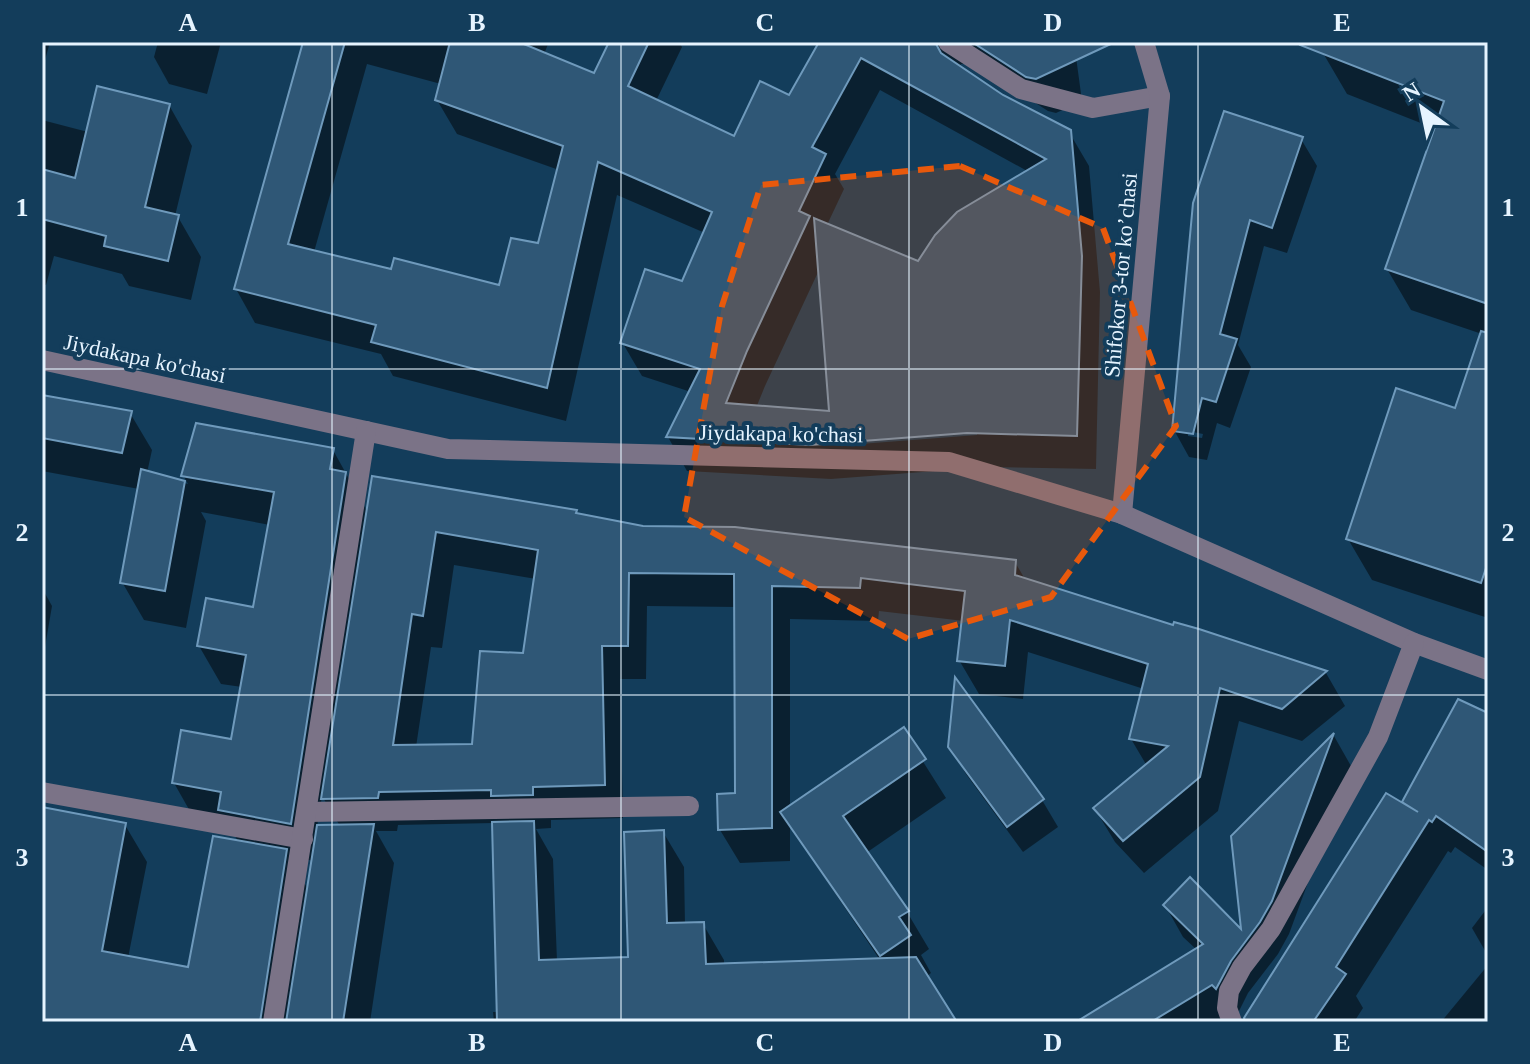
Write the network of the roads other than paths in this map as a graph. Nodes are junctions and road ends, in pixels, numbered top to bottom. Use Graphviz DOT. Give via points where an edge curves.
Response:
graph roads {
  1 [pos="948,42"];
  2 [pos="1144,42"];
  3 [pos="1160,96"];
  4 [pos="42,360"];
  5 [pos="366,431"];
  6 [pos="1122,514"];
  7 [pos="1414,643"];
  8 [pos="1488,670"];
  9 [pos="42,792"];
  10 [pos="689,806"];
  11 [pos="307,812"];
  12 [pos="303,839"];
  13 [pos="273,1022"];
  14 [pos="1232,1022"];
  1 -- 3 [label="street" via="1021,89 1093,108"];
  2 -- 3 [label="street, Shifokor 3-tor koʼchasi"];
  3 -- 6 [label="street, Shifokor 3-tor koʼchasi"];
  4 -- 5 [label="street, Jiydakapa ko'chasi"];
  5 -- 6 [label="street, Jiydakapa ko'chasi" via="448,449 949,462"];
  5 -- 11 [label="street"];
  6 -- 7 [label="street, Jiydakapa ko'chasi"];
  7 -- 8 [label="street, Jiydakapa ko'chasi"];
  7 -- 14 [label="street" via="1378,737 1271,929 1229,991"];
  9 -- 12 [label="street"];
  10 -- 11 [label="street"];
  11 -- 12 [label="street"];
  12 -- 13 [label="street"];
}
